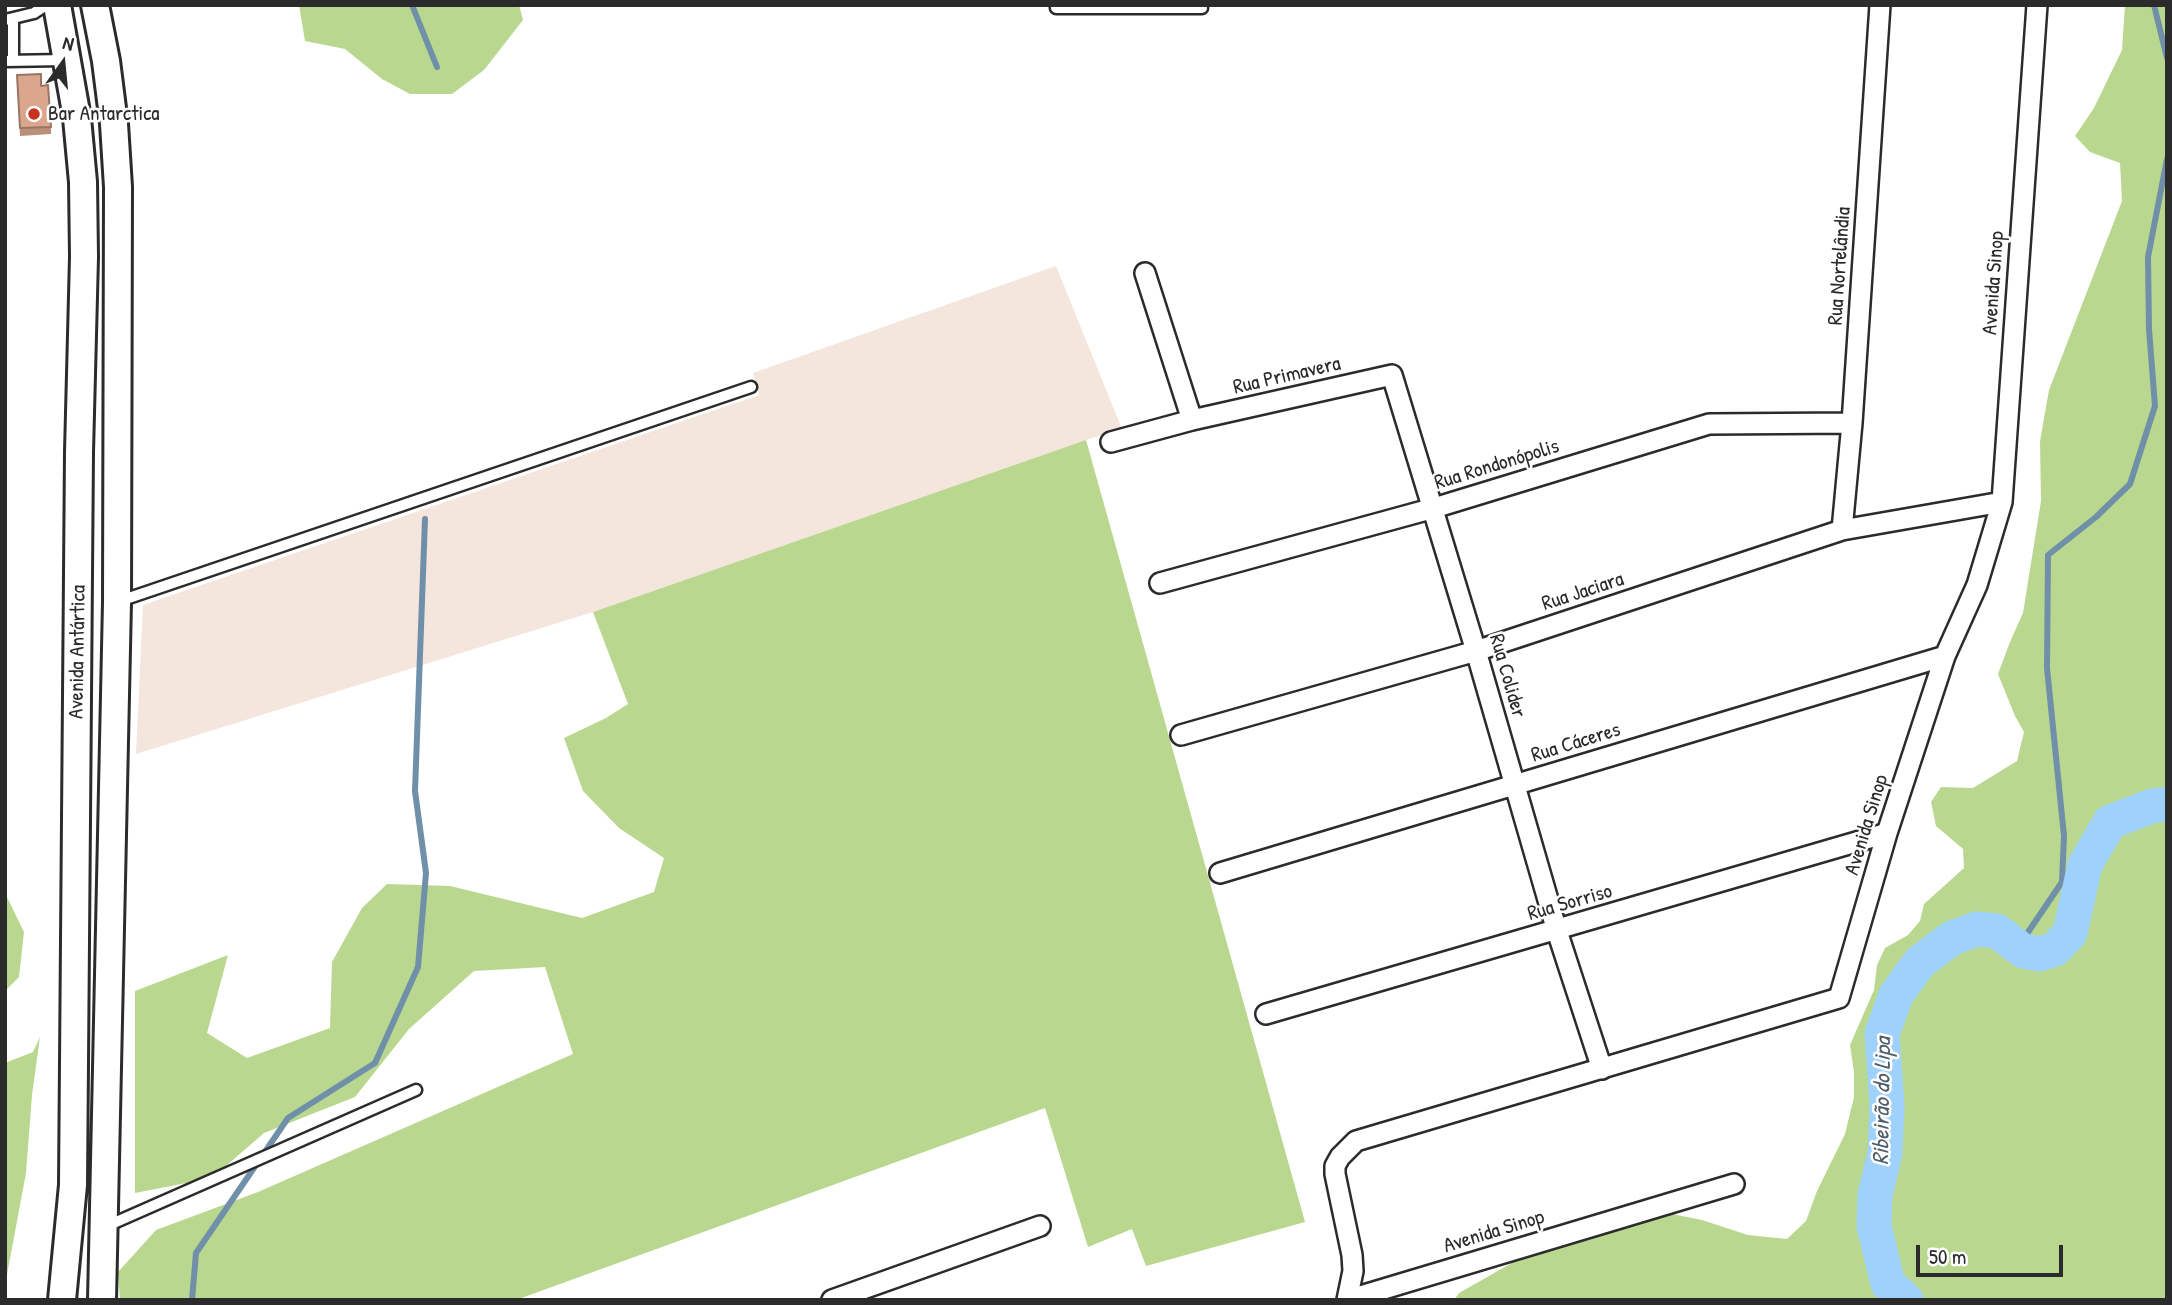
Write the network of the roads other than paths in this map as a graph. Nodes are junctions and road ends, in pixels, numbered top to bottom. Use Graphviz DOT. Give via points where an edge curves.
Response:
graph roads {
  1 [pos="46,5"];
  2 [pos="57,5"];
  3 [pos="95,5"];
  4 [pos="1056,5"];
  5 [pos="1880,5"];
  6 [pos="2036,5"];
  7 [pos="1202,8"];
  8 [pos="9,20"];
  9 [pos="67,60"];
  10 [pos="9,61"];
  11 [pos="117,173"];
  12 [pos="1145,273"];
  13 [pos="1392,375"];
  14 [pos="751,387"];
  15 [pos="1192,420"];
  16 [pos="1852,423"];
  17 [pos="1111,442"];
  18 [pos="2002,502"];
  19 [pos="1434,508"];
  20 [pos="1842,530"];
  21 [pos="1160,583"];
  22 [pos="117,602"];
  23 [pos="1476,651"];
  24 [pos="1945,656"];
  25 [pos="1181,735"];
  26 [pos="1514,786"];
  27 [pos="1887,833"];
  28 [pos="1220,873"];
  29 [pos="1556,931"];
  30 [pos="1266,1014"];
  31 [pos="1602,1069"];
  32 [pos="416,1090"];
  33 [pos="1734,1184"];
  34 [pos="1040,1226"];
  35 [pos="103,1228"];
  36 [pos="62,1300"];
  37 [pos="102,1300"];
  38 [pos="832,1300"];
  1 -- 8 [label="lane"];
  2 -- 9 [label="main road, Avenida Antártica"];
  3 -- 11 [label="main road, Avenida Antártica"];
  4 -- 7 [label="lane"];
  5 -- 16 [label="street, Rua Nortelândia"];
  6 -- 18 [label="street, Avenida Sinop"];
  8 -- 10 [label="lane"];
  9 -- 10 [label="lane"];
  9 -- 11 [label="main road" via="107,163"];
  9 -- 36 [label="main road, Avenida Antártica" via="83,182 84,257 72,1185"];
  11 -- 22 [label="main road, Avenida Antártica"];
  12 -- 15 [label="street"];
  13 -- 15 [label="street, Rua Primavera"];
  13 -- 19 [label="street, Rua Colider"];
  14 -- 22 [label="lane"];
  15 -- 17 [label="street, Rua Primavera"];
  16 -- 19 [label="street, Rua Rondonópolis" via="1709,424"];
  16 -- 20 [label="street, Rua Nortelândia"];
  18 -- 20 [label="street, Rua Jaciara"];
  18 -- 24 [label="street, Avenida Sinop" via="1977,584"];
  19 -- 21 [label="street, Rua Rondonópolis"];
  19 -- 23 [label="street, Rua Colider"];
  20 -- 23 [label="street, Rua Jaciara"];
  22 -- 35 [label="main road, Avenida Antártica"];
  23 -- 25 [label="street, Rua Jaciara"];
  23 -- 26 [label="street, Rua Colider"];
  24 -- 26 [label="street, Rua Cáceres"];
  24 -- 27 [label="street, Avenida Sinop"];
  26 -- 28 [label="street, Rua Cáceres"];
  26 -- 29 [label="street, Rua Colider"];
  27 -- 29 [label="street, Rua Sorriso"];
  27 -- 31 [label="street, Avenida Sinop" via="1839,998"];
  29 -- 30 [label="street, Rua Sorriso"];
  29 -- 31 [label="street, Rua Colider"];
  31 -- 33 [label="street, Avenida Sinop" via="1356,1141 1345,1150 1335,1174 1352,1255 1347,1300"];
  32 -- 35 [label="lane"];
  34 -- 38 [label="street"];
  35 -- 37 [label="main road, Avenida Antártica"];
}
